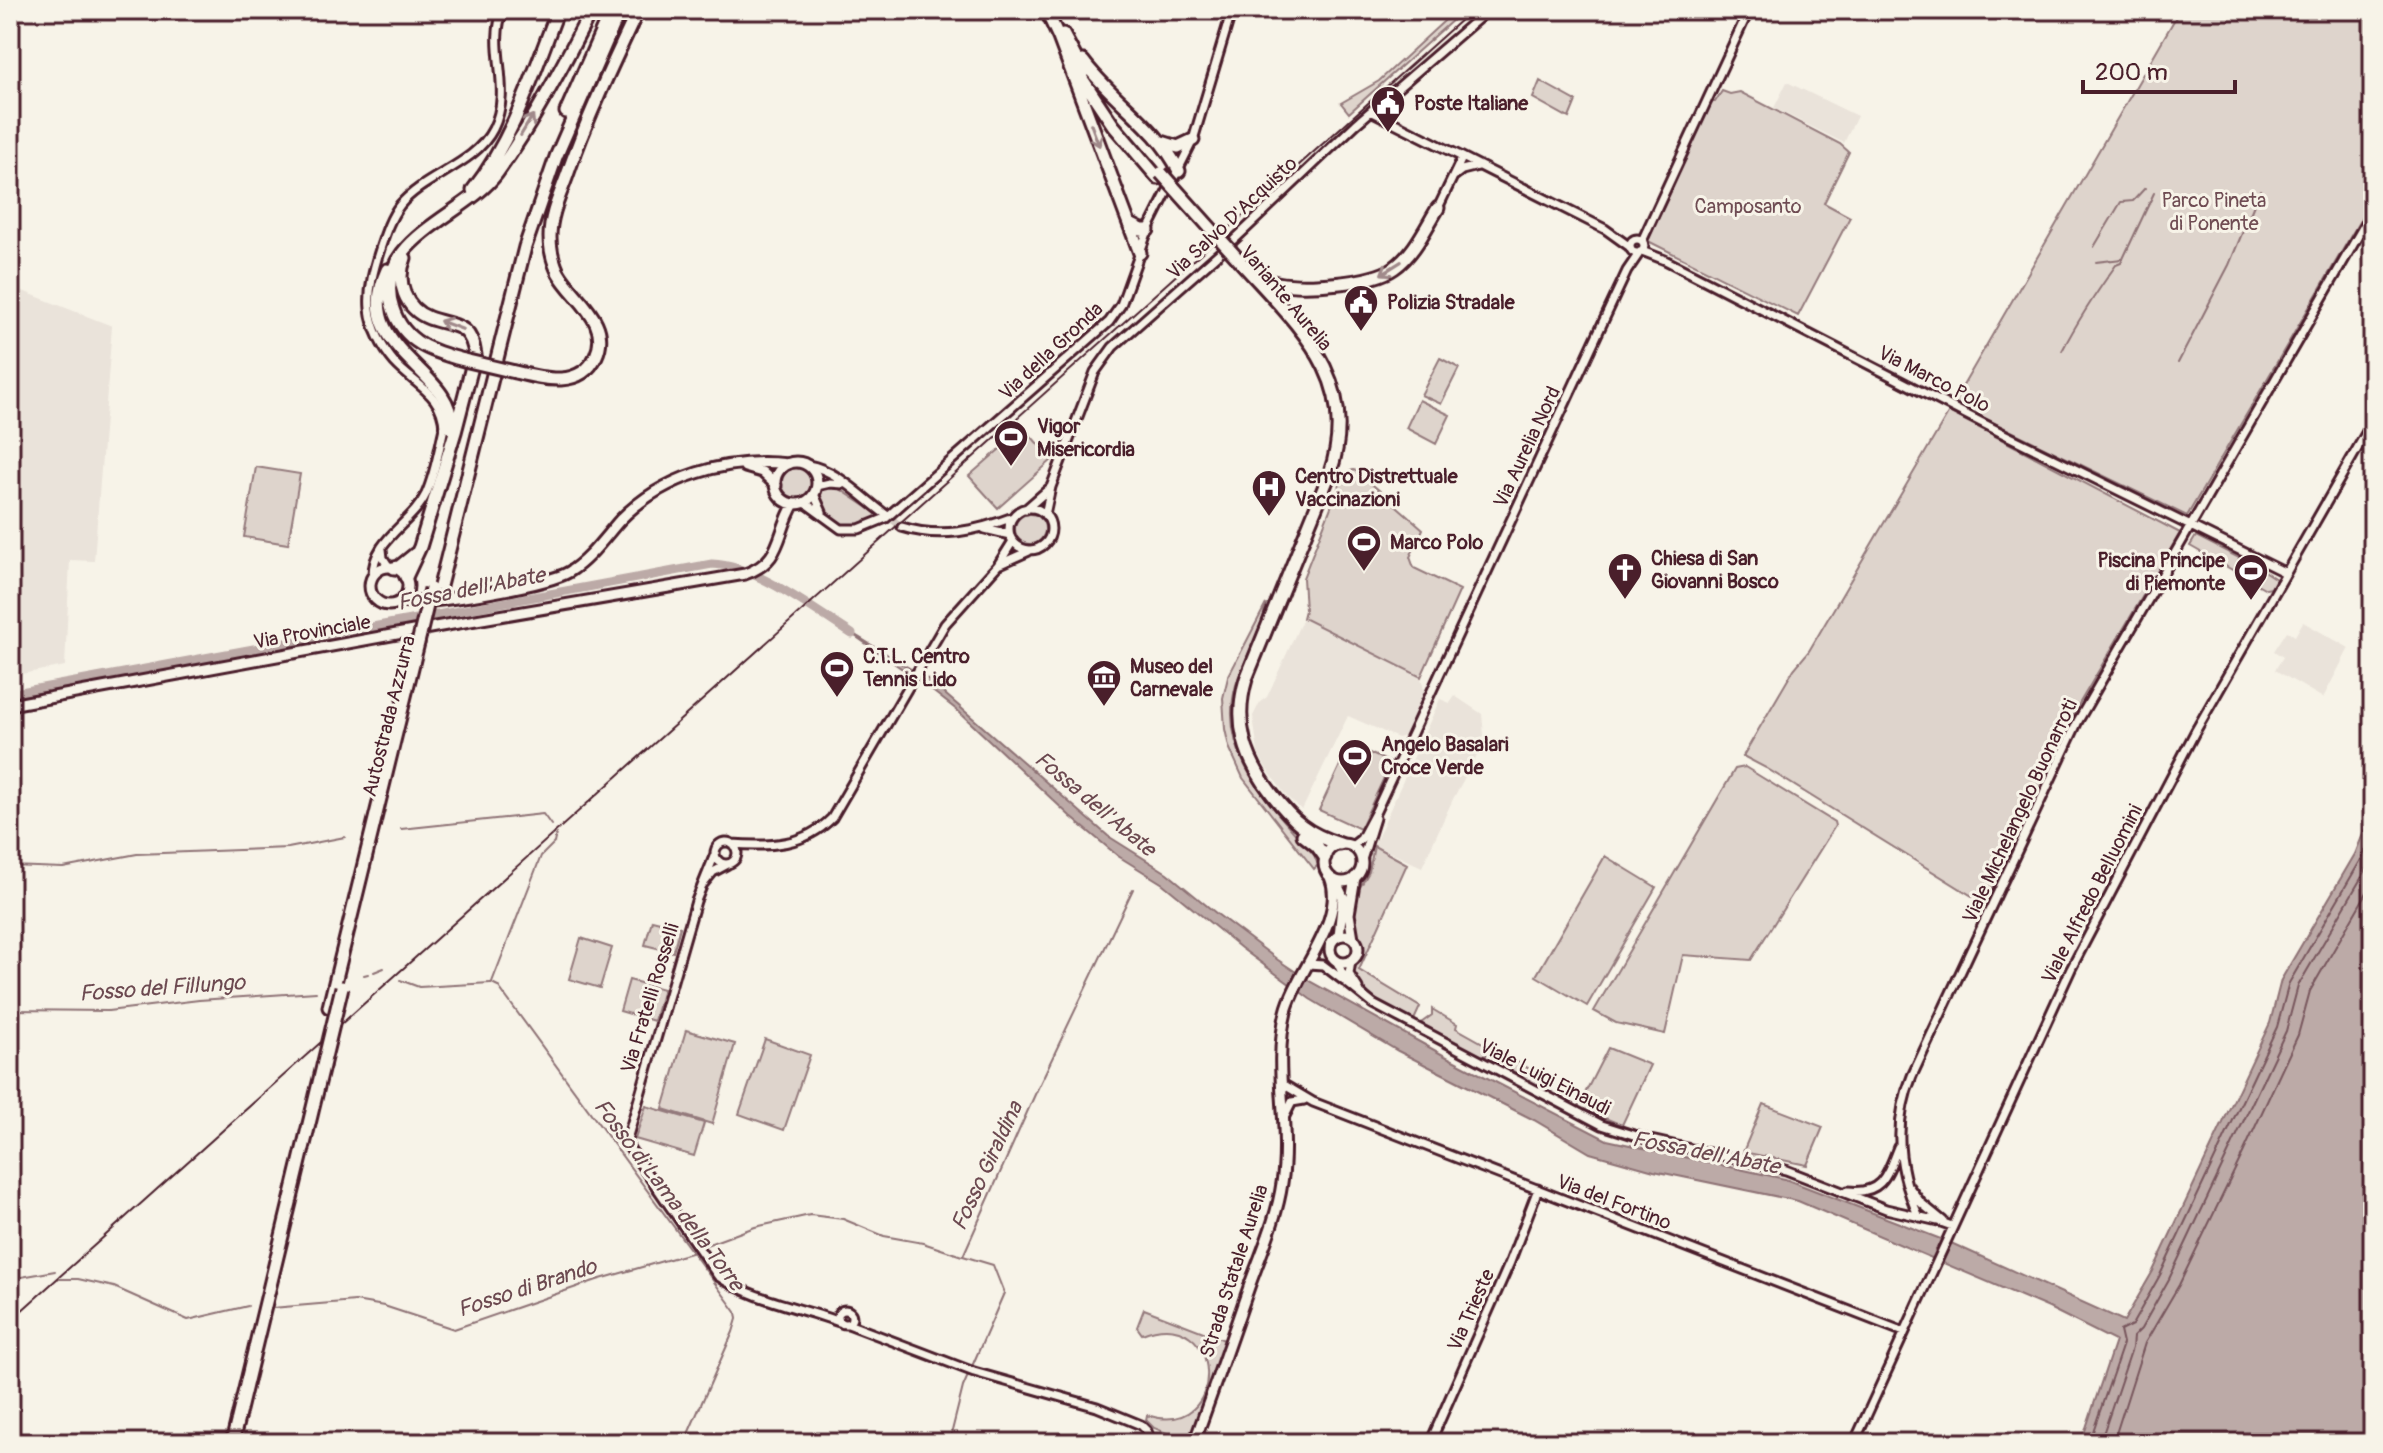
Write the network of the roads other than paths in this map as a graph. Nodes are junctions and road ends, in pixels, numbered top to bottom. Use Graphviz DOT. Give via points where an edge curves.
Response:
graph roads {
  1 [pos="503,10"];
  2 [pos="558,10"];
  3 [pos="609,10"];
  4 [pos="620,10"];
  5 [pos="638,10"];
  6 [pos="1049,10"];
  7 [pos="1232,10"];
  8 [pos="1488,10"];
  9 [pos="1749,10"];
  10 [pos="590,13"];
  11 [pos="1059,31"];
  12 [pos="1371,111"];
  13 [pos="1193,140"];
  14 [pos="1162,141"];
  15 [pos="1447,150"];
  16 [pos="1465,159"];
  17 [pos="1478,166"];
  18 [pos="1179,171"];
  19 [pos="1456,173"];
  20 [pos="461,206"];
  21 [pos="1438,208"];
  22 [pos="2373,210"];
  23 [pos="1130,224"];
  24 [pos="1148,230"];
  25 [pos="414,240"];
  26 [pos="1635,244"];
  27 [pos="1140,253"];
  28 [pos="1236,262"];
  29 [pos="1250,272"];
  30 [pos="1271,299"];
  31 [pos="1285,315"];
  32 [pos="2373,421"];
  33 [pos="450,443"];
  34 [pos="788,464"];
  35 [pos="808,465"];
  36 [pos="742,466"];
  37 [pos="845,485"];
  38 [pos="1051,487"];
  39 [pos="778,490"];
  40 [pos="816,490"];
  41 [pos="799,503"];
  42 [pos="2203,503"];
  43 [pos="1026,509"];
  44 [pos="885,514"];
  45 [pos="1045,515"];
  46 [pos="1014,516"];
  47 [pos="824,518"];
  48 [pos="2180,520"];
  49 [pos="2190,525"];
  50 [pos="783,527"];
  51 [pos="902,527"];
  52 [pos="983,529"];
  53 [pos="1012,538"];
  54 [pos="382,546"];
  55 [pos="420,547"];
  56 [pos="1030,550"];
  57 [pos="998,565"];
  58 [pos="392,567"];
  59 [pos="2286,573"];
  60 [pos="373,576"];
  61 [pos="407,582"];
  62 [pos="435,589"];
  63 [pos="401,601"];
  64 [pos="425,602"];
  65 [pos="422,643"];
  66 [pos="10,705"];
  67 [pos="1376,811"];
  68 [pos="732,844"];
  69 [pos="1346,845"];
  70 [pos="760,846"];
  71 [pos="715,854"];
  72 [pos="736,857"];
  73 [pos="1325,857"];
  74 [pos="1362,860"];
  75 [pos="728,864"];
  76 [pos="1355,877"];
  77 [pos="1332,878"];
  78 [pos="700,888"];
  79 [pos="1330,916"];
  80 [pos="1339,936"];
  81 [pos="1353,938"];
  82 [pos="1333,954"];
  83 [pos="1351,961"];
  84 [pos="1305,967"];
  85 [pos="1347,983"];
  86 [pos="1364,996"];
  87 [pos="319,1067"];
  88 [pos="1281,1083"];
  89 [pos="1294,1097"];
  90 [pos="1282,1098"];
  91 [pos="1284,1118"];
  92 [pos="1899,1145"];
  93 [pos="1904,1179"];
  94 [pos="1538,1189"];
  95 [pos="1839,1190"];
  96 [pos="1919,1217"];
  97 [pos="1950,1225"];
  98 [pos="852,1315"];
  99 [pos="842,1320"];
  100 [pos="871,1332"];
  101 [pos="1904,1332"];
  102 [pos="225,1443"];
  103 [pos="232,1443"];
  104 [pos="1151,1443"];
  105 [pos="1194,1443"];
  106 [pos="1430,1443"];
  107 [pos="1854,1443"];
  1 -- 54 [label="street" via="497,38 503,80 494,127 482,144 401,204 374,268 370,308 378,336 396,364 436,399 444,418 426,493"];
  2 -- 20 [label="highway" via="509,133"];
  3 -- 62 [label="highway, Autostrada Azzurra" via="540,179 511,270"];
  4 -- 62 [label="highway, Autostrada Azzurra" via="560,147 525,247"];
  5 -- 25 [label="highway, bridge" via="581,138 552,221 555,265 596,321 600,340 586,370 550,379 423,347 397,321 390,301 398,258"];
  6 -- 11 [label="highway, Variante Aurelia"];
  7 -- 13 [label="street, Via della Gronda"];
  8 -- 12 [label="street, Via Salvo D'Acquisto"];
  9 -- 26 [label="street, Via Aurelia Nord"];
  20 -- 10 [label="highway, one-way" via="496,174"];
  11 -- 14 [label="highway" via="1101,84"];
  11 -- 23 [label="highway, one-way"];
  11 -- 28 [label="highway, Variante Aurelia, bridge" via="1095,100"];
  12 -- 15 [label="street, Via Marco Polo"];
  12 -- 38 [label="street, Via Salvo D'Acquisto" via="1113,347 1095,372"];
  13 -- 14 [label="highway" via="1178,147"];
  13 -- 18 [label="street, Via della Gronda"];
  14 -- 18 [label="highway"];
  15 -- 16 [label="street, Via Marco Polo"];
  15 -- 19 [label="street"];
  16 -- 17 [label="street, Via Marco Polo"];
  16 -- 19 [label="street"];
  17 -- 19 [label="street"];
  17 -- 26 [label="street, Via Marco Polo"];
  18 -- 24 [label="street, Via della Gronda"];
  19 -- 21 [label="street"];
  20 -- 25 [label="highway"];
  21 -- 29 [label="highway, one-way" via="1408,255 1381,275 1290,284"];
  22 -- 42 [label="street, Viale Michelangelo Buonarroti"];
  23 -- 24 [label="highway"];
  23 -- 27 [label="highway"];
  24 -- 27 [label="street, Via della Gronda"];
  25 -- 33 [label="highway" via="394,256 384,276 383,318 397,349 446,400 452,416"];
  33 -- 25 [label="highway, one-way" via="474,360 473,346 459,326 424,315 407,299 400,273"];
  26 -- 48 [label="street, Via Marco Polo"];
  26 -- 67 [label="street, Via Aurelia Nord"];
  27 -- 47 [label="street, Via della Gronda" via="1109,322 894,513 853,530"];
  28 -- 29 [label="highway, Variante Aurelia"];
  28 -- 30 [label="highway, Variante Aurelia"];
  29 -- 30 [label="highway, Variante Aurelia"];
  30 -- 31 [label="highway, Variante Aurelia"];
  31 -- 69 [label="highway, Variante Aurelia" via="1309,339 1327,369 1338,408 1338,434 1330,473 1246,679 1241,727 1254,769 1282,806 1305,830"];
  31 -- 73 [label="highway, Variante Aurelia" via="1324,377 1333,437 1323,477 1242,676 1235,725 1255,780"];
  32 -- 59 [label="street, Viale Alfredo Belluomini"];
  33 -- 55 [label="highway"];
  34 -- 35 [label="main road"];
  34 -- 36 [label="main road"];
  34 -- 39 [label="main road" via="777,475"];
  35 -- 37 [label="street"];
  35 -- 40 [label="main road"];
  36 -- 39 [label="main road" via="762,472"];
  36 -- 64 [label="main road" via="695,473 659,489 583,561 555,579"];
  37 -- 40 [label="street" via="835,482"];
  37 -- 44 [label="street"];
  38 -- 43 [label="street, Via Salvo D'Acquisto"];
  38 -- 45 [label="street, Via Salvo D'Acquisto"];
  39 -- 41 [label="main road"];
  39 -- 50 [label="main road"];
  40 -- 41 [label="main road"];
  40 -- 47 [label="street"];
  41 -- 47 [label="street, Via della Gronda"];
  41 -- 50 [label="main road, Via Provinciale"];
  42 -- 48 [label="street, Viale Michelangelo Buonarroti"];
  42 -- 49 [label="street, Viale Michelangelo Buonarroti"];
  43 -- 45 [label="street"];
  43 -- 46 [label="street"];
  45 -- 56 [label="street" via="1049,538"];
  46 -- 52 [label="street"];
  46 -- 53 [label="street"];
  48 -- 49 [label="street, Via Marco Polo"];
  49 -- 59 [label="street, Via Marco Polo"];
  49 -- 92 [label="street, Viale Michelangelo Buonarroti" via="2063,751 1907,1089"];
  50 -- 66 [label="main road, Via Provinciale" via="772,557 745,574"];
  51 -- 52 [label="street" via="932,534"];
  52 -- 53 [label="street"];
  53 -- 56 [label="street"];
  53 -- 57 [label="street"];
  54 -- 58 [label="street" via="383,558"];
  54 -- 60 [label="street"];
  55 -- 58 [label="highway" via="412,559"];
  55 -- 61 [label="highway"];
  56 -- 57 [label="street"];
  57 -- 70 [label="street" via="951,616 832,818 818,832 795,842"];
  58 -- 60 [label="main road"];
  58 -- 61 [label="main road"];
  59 -- 97 [label="street, Viale Alfredo Belluomini" via="2107,897"];
  60 -- 63 [label="main road" via="370,587 378,601"];
  61 -- 63 [label="main road"];
  61 -- 64 [label="main road"];
  62 -- 65 [label="highway, Autostrada Azzurra"];
  63 -- 64 [label="main road"];
  65 -- 87 [label="highway, Autostrada Azzurra, bridge"];
  65 -- 87 [label="highway, Autostrada Azzurra" via="329,1007"];
  67 -- 69 [label="street, Via Aurelia Nord" via="1361,839"];
  67 -- 74 [label="street, Via Aurelia Nord"];
  68 -- 70 [label="street"];
  68 -- 71 [label="street" via="720,844"];
  68 -- 72 [label="street"];
  69 -- 73 [label="main road" via="1331,848"];
  69 -- 74 [label="main road"];
  70 -- 72 [label="street"];
  71 -- 75 [label="street"];
  71 -- 78 [label="street, Via Fratelli Rosselli"];
  72 -- 75 [label="street"];
  73 -- 77 [label="main road" via="1324,867"];
  74 -- 76 [label="main road"];
  75 -- 78 [label="street"];
  76 -- 77 [label="main road" via="1345,882"];
  76 -- 81 [label="main road" via="1349,914"];
  77 -- 79 [label="main road"];
  77 -- 80 [label="main road" via="1343,897"];
  78 -- 99 [label="street, Via Fratelli Rosselli" via="626,1143 718,1276 751,1292"];
  79 -- 82 [label="main road"];
  79 -- 84 [label="main road, Strada Statale Aurelia"];
  80 -- 81 [label="main road"];
  80 -- 82 [label="main road"];
  81 -- 83 [label="main road" via="1358,952"];
  82 -- 83 [label="main road"];
  82 -- 84 [label="main road" via="1320,955"];
  82 -- 85 [label="street, Viale Luigi Einaudi"];
  83 -- 86 [label="street" via="1350,976"];
  84 -- 85 [label="street, Viale Luigi Einaudi" via="1321,964"];
  84 -- 88 [label="main road, Strada Statale Aurelia" via="1285,1015"];
  85 -- 86 [label="street, Viale Luigi Einaudi"];
  86 -- 95 [label="street, Viale Luigi Einaudi" via="1598,1124 1786,1170"];
  87 -- 102 [label="highway, Autostrada Azzurra"];
  87 -- 103 [label="highway, Autostrada Azzurra"];
  88 -- 89 [label="street"];
  88 -- 90 [label="main road, Strada Statale Aurelia"];
  89 -- 90 [label="street, Via del Fortino"];
  89 -- 91 [label="street"];
  89 -- 94 [label="street, Via del Fortino"];
  90 -- 91 [label="main road, Strada Statale Aurelia"];
  91 -- 105 [label="main road, Strada Statale Aurelia" via="1285,1162 1277,1207"];
  92 -- 93 [label="street, Viale Michelangelo Buonarroti"];
  92 -- 95 [label="street, Viale Michelangelo Buonarroti" via="1876,1188"];
  93 -- 96 [label="street, Viale Michelangelo Buonarroti"];
  93 -- 97 [label="street" via="1921,1203"];
  94 -- 101 [label="street, Via del Fortino"];
  94 -- 106 [label="street, Via Trieste"];
  95 -- 96 [label="street, Viale Luigi Einaudi"];
  96 -- 97 [label="street, Viale Luigi Einaudi"];
  97 -- 101 [label="street, Viale Alfredo Belluomini"];
  98 -- 99 [label="street"];
  98 -- 99 [label="street, Via Fratelli Rosselli" via="847,1310"];
  98 -- 100 [label="street"];
  99 -- 100 [label="street"];
  100 -- 104 [label="street" via="974,1372 1097,1407 1141,1425"];
  101 -- 107 [label="street, Viale Alfredo Belluomini"];
}
